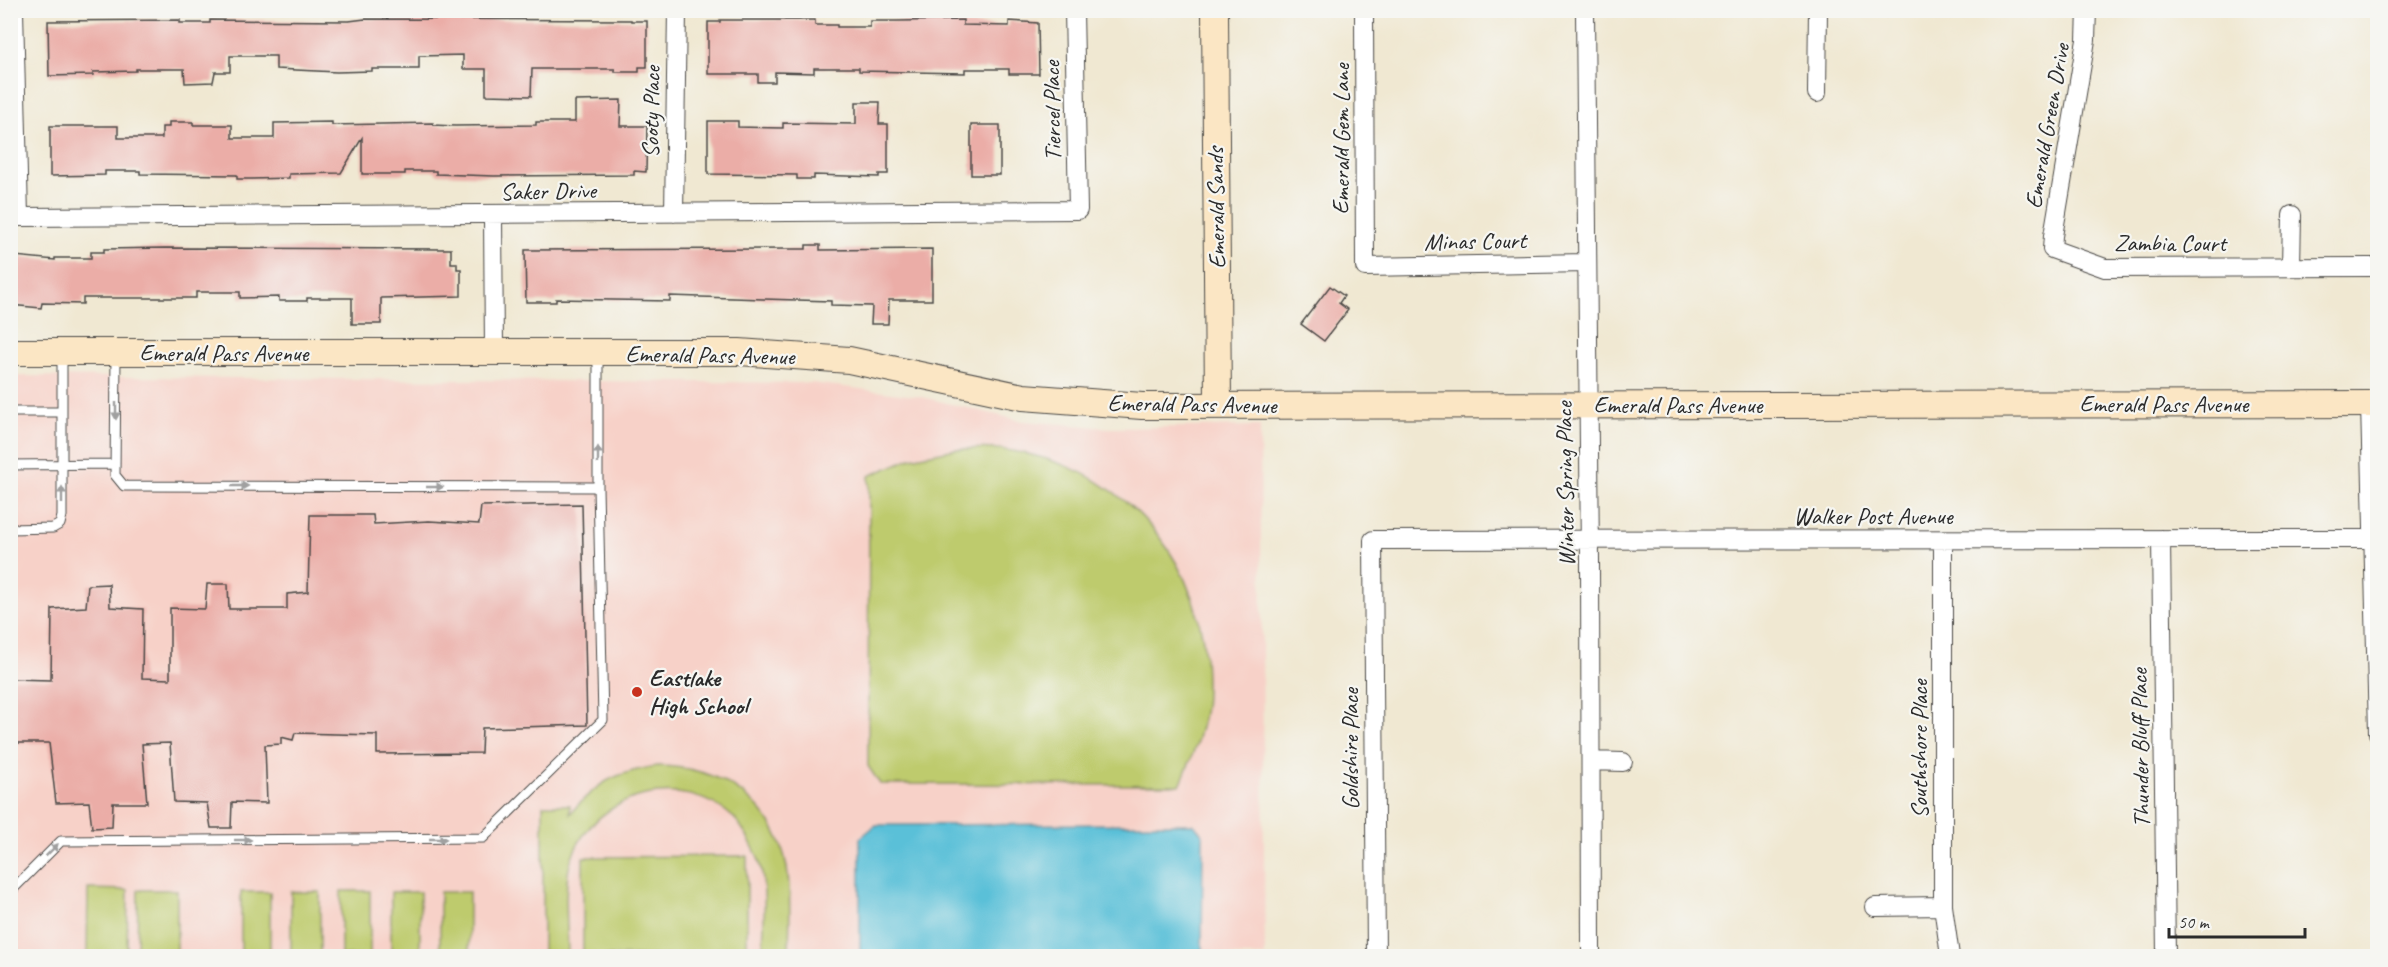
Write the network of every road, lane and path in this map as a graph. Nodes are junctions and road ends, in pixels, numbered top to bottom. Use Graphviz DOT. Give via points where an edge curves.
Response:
graph roads {
  1 [pos="14,10"];
  2 [pos="677,10"];
  3 [pos="1074,10"];
  4 [pos="1215,10"];
  5 [pos="1364,10"];
  6 [pos="1585,10"];
  7 [pos="1818,10"];
  8 [pos="2087,10"];
  9 [pos="1817,93"];
  10 [pos="1078,210"];
  11 [pos="674,213"];
  12 [pos="493,215"];
  13 [pos="2292,215"];
  14 [pos="2052,249"];
  15 [pos="1587,263"];
  16 [pos="1365,267"];
  17 [pos="2291,267"];
  18 [pos="2378,267"];
  19 [pos="10,352"];
  20 [pos="62,352"];
  21 [pos="116,352"];
  22 [pos="494,353"];
  23 [pos="598,353"];
  24 [pos="2374,404"];
  25 [pos="1218,406"];
  26 [pos="1587,406"];
  27 [pos="10,412"];
  28 [pos="62,412"];
  29 [pos="62,464"];
  30 [pos="115,464"];
  31 [pos="10,465"];
  32 [pos="598,487"];
  33 [pos="10,529"];
  34 [pos="2161,539"];
  35 [pos="2373,539"];
  36 [pos="1373,540"];
  37 [pos="1590,540"];
  38 [pos="1943,540"];
  39 [pos="2378,733"];
  40 [pos="1591,761"];
  41 [pos="1623,762"];
  42 [pos="10,892"];
  43 [pos="1944,906"];
  44 [pos="1875,907"];
  45 [pos="1376,957"];
  46 [pos="1591,957"];
  47 [pos="1950,957"];
  48 [pos="2166,957"];
  1 -- 12 [label="street, Saker Drive" via="19,217"];
  2 -- 11 [label="street, Sooty Place"];
  3 -- 10 [label="street, Tiercel Place"];
  4 -- 25 [label="street, Emerald Sands"];
  5 -- 16 [label="street, Emerald Gem Lane"];
  6 -- 15 [label="street, Winter Spring Place"];
  7 -- 9 [label="street"];
  8 -- 14 [label="street, Emerald Green Drive" via="2086,40"];
  10 -- 11 [label="street, Saker Drive"];
  11 -- 12 [label="street, Saker Drive"];
  12 -- 22 [label="street"];
  13 -- 17 [label="street"];
  14 -- 17 [label="street, Zambia Court" via="2105,268"];
  15 -- 16 [label="street, Minas Court"];
  15 -- 26 [label="street, Winter Spring Place"];
  17 -- 18 [label="street, Zambia Court"];
  19 -- 20 [label="street, Emerald Pass Avenue"];
  20 -- 21 [label="street, Emerald Pass Avenue"];
  20 -- 28 [label="lane"];
  21 -- 22 [label="street, Emerald Pass Avenue"];
  21 -- 30 [label="lane, one-way"];
  22 -- 23 [label="street, Emerald Pass Avenue"];
  23 -- 25 [label="street, Emerald Pass Avenue" via="739,352 849,360 1023,397 1142,406"];
  32 -- 23 [label="lane, one-way"];
  24 -- 26 [label="street, Emerald Pass Avenue"];
  24 -- 35 [label="street"];
  25 -- 26 [label="street, Emerald Pass Avenue"];
  26 -- 37 [label="street, Winter Spring Place"];
  27 -- 28 [label="lane"];
  28 -- 29 [label="lane"];
  29 -- 30 [label="lane"];
  29 -- 31 [label="lane"];
  33 -- 29 [label="lane, one-way" via="53,528 60,524"];
  30 -- 32 [label="lane, one-way" via="115,475 124,486"];
  42 -- 32 [label="lane, one-way" via="62,841 483,838 603,720"];
  34 -- 35 [label="street, Walker Post Avenue"];
  34 -- 38 [label="street, Walker Post Avenue"];
  34 -- 48 [label="street, Thunder Bluff Place"];
  35 -- 39 [label="street"];
  36 -- 37 [label="street, Walker Post Avenue"];
  36 -- 45 [label="street, Goldshire Place"];
  37 -- 38 [label="street, Walker Post Avenue"];
  37 -- 40 [label="street, Winter Spring Place"];
  38 -- 43 [label="street, Southshore Place"];
  40 -- 41 [label="street"];
  40 -- 46 [label="street, Winter Spring Place"];
  43 -- 44 [label="street"];
  43 -- 47 [label="street, Southshore Place"];
}
